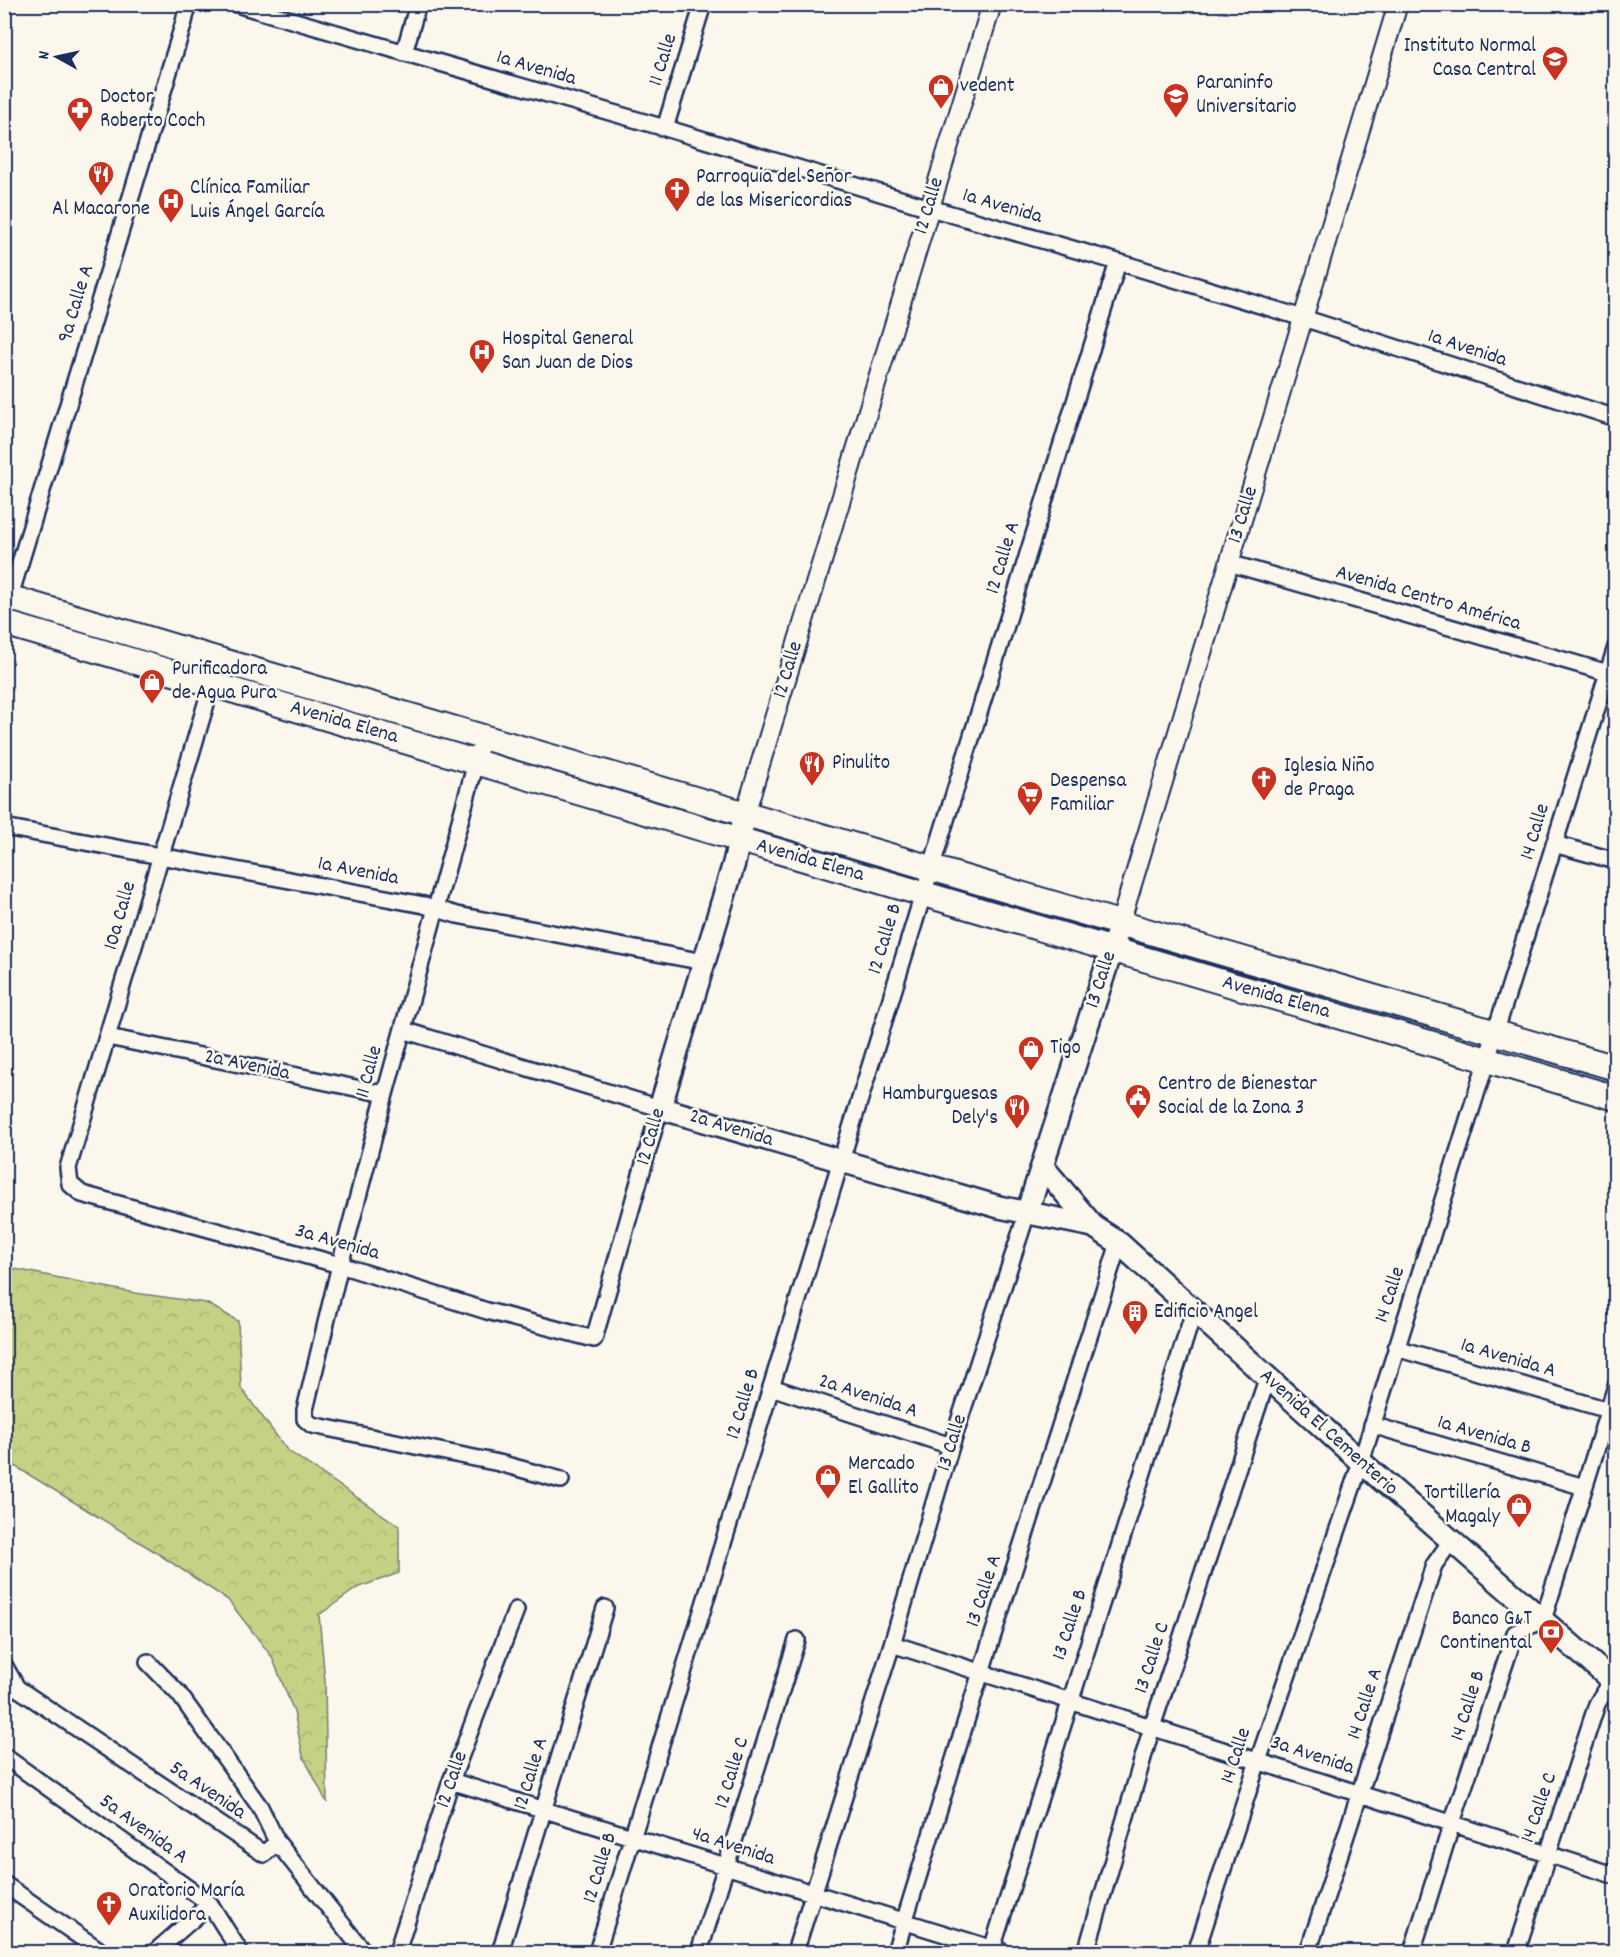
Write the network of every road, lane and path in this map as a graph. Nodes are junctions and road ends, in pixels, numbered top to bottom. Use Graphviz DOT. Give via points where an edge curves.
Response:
graph roads {
  1 [pos="188,4"];
  2 [pos="236,4"];
  3 [pos="418,4"];
  4 [pos="703,4"];
  5 [pos="992,4"];
  6 [pos="1398,4"];
  7 [pos="404,53"];
  8 [pos="665,128"];
  9 [pos="930,208"];
  10 [pos="1118,262"];
  11 [pos="1303,318"];
  12 [pos="1616,418"];
  13 [pos="1230,563"];
  14 [pos="6,602"];
  15 [pos="4,623"];
  16 [pos="1616,647"];
  17 [pos="219,660"];
  18 [pos="1612,674"];
  19 [pos="212,684"];
  20 [pos="483,737"];
  21 [pos="476,762"];
  22 [pos="745,814"];
  23 [pos="4,827"];
  24 [pos="740,840"];
  25 [pos="1554,844"];
  26 [pos="161,856"];
  27 [pos="1616,861"];
  28 [pos="930,867"];
  29 [pos="922,894"];
  30 [pos="435,909"];
  31 [pos="1120,924"];
  32 [pos="1112,950"];
  33 [pos="704,962"];
  34 [pos="403,1030"];
  35 [pos="1496,1032"];
  36 [pos="108,1037"];
  37 [pos="1488,1060"];
  38 [pos="1616,1068"];
  39 [pos="385,1094"];
  40 [pos="1616,1098"];
  41 [pos="660,1108"];
  42 [pos="841,1162"];
  43 [pos="1043,1167"];
  44 [pos="70,1184"];
  45 [pos="1027,1213"];
  46 [pos="1093,1226"];
  47 [pos="1119,1243"];
  48 [pos="340,1265"];
  49 [pos="1194,1311"];
  50 [pos="594,1339"];
  51 [pos="1396,1348"];
  52 [pos="1267,1379"];
  53 [pos="1616,1386"];
  54 [pos="771,1387"];
  55 [pos="1608,1410"];
  56 [pos="1372,1425"];
  57 [pos="951,1446"];
  58 [pos="1360,1462"];
  59 [pos="561,1480"];
  60 [pos="1584,1487"];
  61 [pos="1451,1541"];
  62 [pos="605,1608"];
  63 [pos="516,1610"];
  64 [pos="1543,1620"];
  65 [pos="797,1640"];
  66 [pos="892,1644"];
  67 [pos="148,1662"];
  68 [pos="4,1665"];
  69 [pos="981,1672"];
  70 [pos="1613,1682"];
  71 [pos="17,1688"];
  72 [pos="4,1699"];
  73 [pos="1069,1700"];
  74 [pos="1152,1727"];
  75 [pos="4,1756"];
  76 [pos="1258,1761"];
  77 [pos="451,1781"];
  78 [pos="1358,1793"];
  79 [pos="543,1809"];
  80 [pos="1452,1823"];
  81 [pos="633,1837"];
  82 [pos="277,1842"];
  83 [pos="1546,1854"];
  84 [pos="726,1866"];
  85 [pos="1616,1876"];
  86 [pos="4,1884"];
  87 [pos="814,1894"];
  88 [pos="210,1904"];
  89 [pos="905,1922"];
  90 [pos="995,1951"];
  91 [pos="102,1953"];
  92 [pos="155,1953"];
  93 [pos="240,1953"];
  94 [pos="364,1953"];
  95 [pos="397,1953"];
  96 [pos="500,1953"];
  97 [pos="597,1953"];
  98 [pos="699,1953"];
  99 [pos="795,1953"];
  100 [pos="895,1953"];
  101 [pos="1086,1953"];
  102 [pos="1196,1953"];
  103 [pos="1308,1953"];
  104 [pos="1412,1953"];
  105 [pos="1516,1953"];
  1 -- 14 [label="street, 9a Calle A"];
  2 -- 7 [label="street, 1a Avenida"];
  3 -- 7 [label="street"];
  4 -- 8 [label="street, 11 Calle"];
  5 -- 9 [label="street, 12 Calle"];
  6 -- 11 [label="street, 13 Calle"];
  7 -- 8 [label="street, 1a Avenida"];
  8 -- 9 [label="street, 1a Avenida"];
  9 -- 10 [label="street, 1a Avenida"];
  9 -- 22 [label="street, 12 Calle"];
  10 -- 11 [label="street, 1a Avenida"];
  10 -- 28 [label="street, 12 Calle A"];
  11 -- 12 [label="street, 1a Avenida"];
  11 -- 13 [label="street, 13 Calle"];
  13 -- 18 [label="street, Avenida Centro América"];
  13 -- 31 [label="street, 13 Calle"];
  14 -- 17 [label="main road, Avenida Elena"];
  15 -- 19 [label="main road, Avenida Elena"];
  16 -- 18 [label="street, 14 Calle"];
  17 -- 19 [label="street, 10a Calle"];
  17 -- 20 [label="main road, Avenida Elena"];
  18 -- 25 [label="street, 14 Calle"];
  19 -- 21 [label="main road, Avenida Elena"];
  19 -- 26 [label="street, 10a Calle"];
  20 -- 21 [label="street, 11 Calle"];
  20 -- 22 [label="main road, Avenida Elena"];
  21 -- 24 [label="main road, Avenida Elena"];
  21 -- 30 [label="street, 11 Calle"];
  22 -- 24 [label="main road, 12 Calle"];
  22 -- 28 [label="main road, Avenida Elena"];
  23 -- 26 [label="street, 1a Avenida"];
  24 -- 29 [label="main road, Avenida Elena"];
  24 -- 33 [label="main road, 12 Calle"];
  25 -- 27 [label="street"];
  25 -- 35 [label="street, 14 Calle"];
  26 -- 30 [label="street, 1a Avenida"];
  26 -- 36 [label="street, 10a Calle"];
  28 -- 29 [label="street, 12 Calle B"];
  28 -- 31 [label="main road, Avenida Elena"];
  29 -- 32 [label="main road, Avenida Elena"];
  29 -- 42 [label="street, 12 Calle B"];
  30 -- 33 [label="street, 1a Avenida"];
  30 -- 34 [label="street, 11 Calle"];
  31 -- 32 [label="main road, 13 Calle"];
  31 -- 35 [label="main road, Avenida Elena"];
  32 -- 37 [label="main road, Avenida Elena"];
  32 -- 43 [label="main road, 13 Calle"];
  33 -- 41 [label="main road, 12 Calle"];
  34 -- 39 [label="street, 11 Calle"];
  34 -- 41 [label="street, 2a Avenida"];
  35 -- 37 [label="street, 14 Calle"];
  35 -- 38 [label="main road, Avenida Elena"];
  36 -- 39 [label="street, 2a Avenida"];
  36 -- 44 [label="street, 10a Calle" via="68,1168"];
  37 -- 40 [label="main road, Avenida Elena"];
  37 -- 51 [label="street, 14 Calle"];
  39 -- 48 [label="street, 11 Calle"];
  41 -- 42 [label="main road, 2a Avenida"];
  41 -- 50 [label="street, 12 Calle"];
  42 -- 45 [label="main road, 2a Avenida"];
  42 -- 54 [label="street, 12 Calle B"];
  43 -- 45 [label="main road, 13 Calle"];
  43 -- 46 [label="main road"];
  44 -- 48 [label="street, 3a Avenida" via="82,1194"];
  45 -- 46 [label="main road, Avenida El Cementerio"];
  45 -- 57 [label="street, 13 Calle"];
  46 -- 47 [label="main road, Avenida El Cementerio"];
  47 -- 49 [label="main road, Avenida El Cementerio"];
  47 -- 69 [label="street, 13 Calle A"];
  48 -- 50 [label="street, 3a Avenida" via="487,1311"];
  48 -- 59 [label="street, 11 Calle" via="305,1419 312,1425 499,1463"];
  49 -- 52 [label="main road, Avenida El Cementerio"];
  49 -- 73 [label="street, 13 Calle B"];
  51 -- 55 [label="street, 1a Avenida A"];
  51 -- 56 [label="street, 14 Calle"];
  52 -- 58 [label="main road, Avenida El Cementerio"];
  52 -- 74 [label="street, 13 Calle C"];
  53 -- 55 [label="street"];
  54 -- 57 [label="street, 2a Avenida A"];
  54 -- 81 [label="street, 12 Calle B"];
  55 -- 60 [label="street"];
  56 -- 58 [label="street, 14 Calle"];
  56 -- 60 [label="street, 1a Avenida B"];
  57 -- 66 [label="street, 13 Calle"];
  58 -- 61 [label="main road, Avenida El Cementerio"];
  58 -- 76 [label="street, 14 Calle"];
  60 -- 64 [label="street"];
  61 -- 64 [label="main road, Avenida El Cementerio"];
  61 -- 78 [label="street, 14 Calle A" via="1434,1565"];
  62 -- 79 [label="street, 12 Calle A"];
  63 -- 77 [label="street, 12 Calle"];
  64 -- 70 [label="main road, Avenida El Cementerio"];
  64 -- 80 [label="street, 14 Calle B" via="1515,1633"];
  65 -- 84 [label="street, 12 Calle C"];
  66 -- 69 [label="street, 3a Avenida"];
  66 -- 87 [label="street, 13 Calle"];
  67 -- 82 [label="street" via="179,1694 260,1807"];
  68 -- 71 [label="street, 5a Avenida"];
  69 -- 73 [label="street, 3a Avenida"];
  69 -- 89 [label="street, 13 Calle A"];
  70 -- 83 [label="street, 14 Calle C" via="1597,1704"];
  71 -- 72 [label="street"];
  71 -- 82 [label="street, 5a Avenida" via="264,1854"];
  73 -- 74 [label="street, 3a Avenida"];
  73 -- 90 [label="street, 13 Calle B"];
  74 -- 76 [label="street, 3a Avenida"];
  74 -- 101 [label="street, 13 Calle C"];
  75 -- 88 [label="street, 5a Avenida A"];
  76 -- 78 [label="street, 3a Avenida"];
  76 -- 102 [label="street, 14 Calle"];
  77 -- 79 [label="street, 4a Avenida"];
  77 -- 95 [label="street, 12 Calle"];
  78 -- 80 [label="street, 3a Avenida"];
  78 -- 103 [label="street, 14 Calle A"];
  79 -- 81 [label="street, 4a Avenida"];
  79 -- 96 [label="street, 12 Calle A"];
  80 -- 83 [label="street, 3a Avenida"];
  80 -- 104 [label="street, 14 Calle B"];
  81 -- 84 [label="street, 4a Avenida"];
  81 -- 97 [label="street, 12 Calle B"];
  82 -- 94 [label="street"];
  83 -- 85 [label="street, 3a Avenida"];
  83 -- 105 [label="street, 14 Calle C"];
  84 -- 87 [label="street, 4a Avenida"];
  84 -- 98 [label="street, 12 Calle C"];
  86 -- 91 [label="street"];
  87 -- 89 [label="street, 4a Avenida"];
  87 -- 99 [label="street, 13 Calle"];
  88 -- 92 [label="street"];
  88 -- 93 [label="street, 5a Avenida A"];
  89 -- 90 [label="street, 4a Avenida"];
  89 -- 100 [label="street, 13 Calle A"];
}
